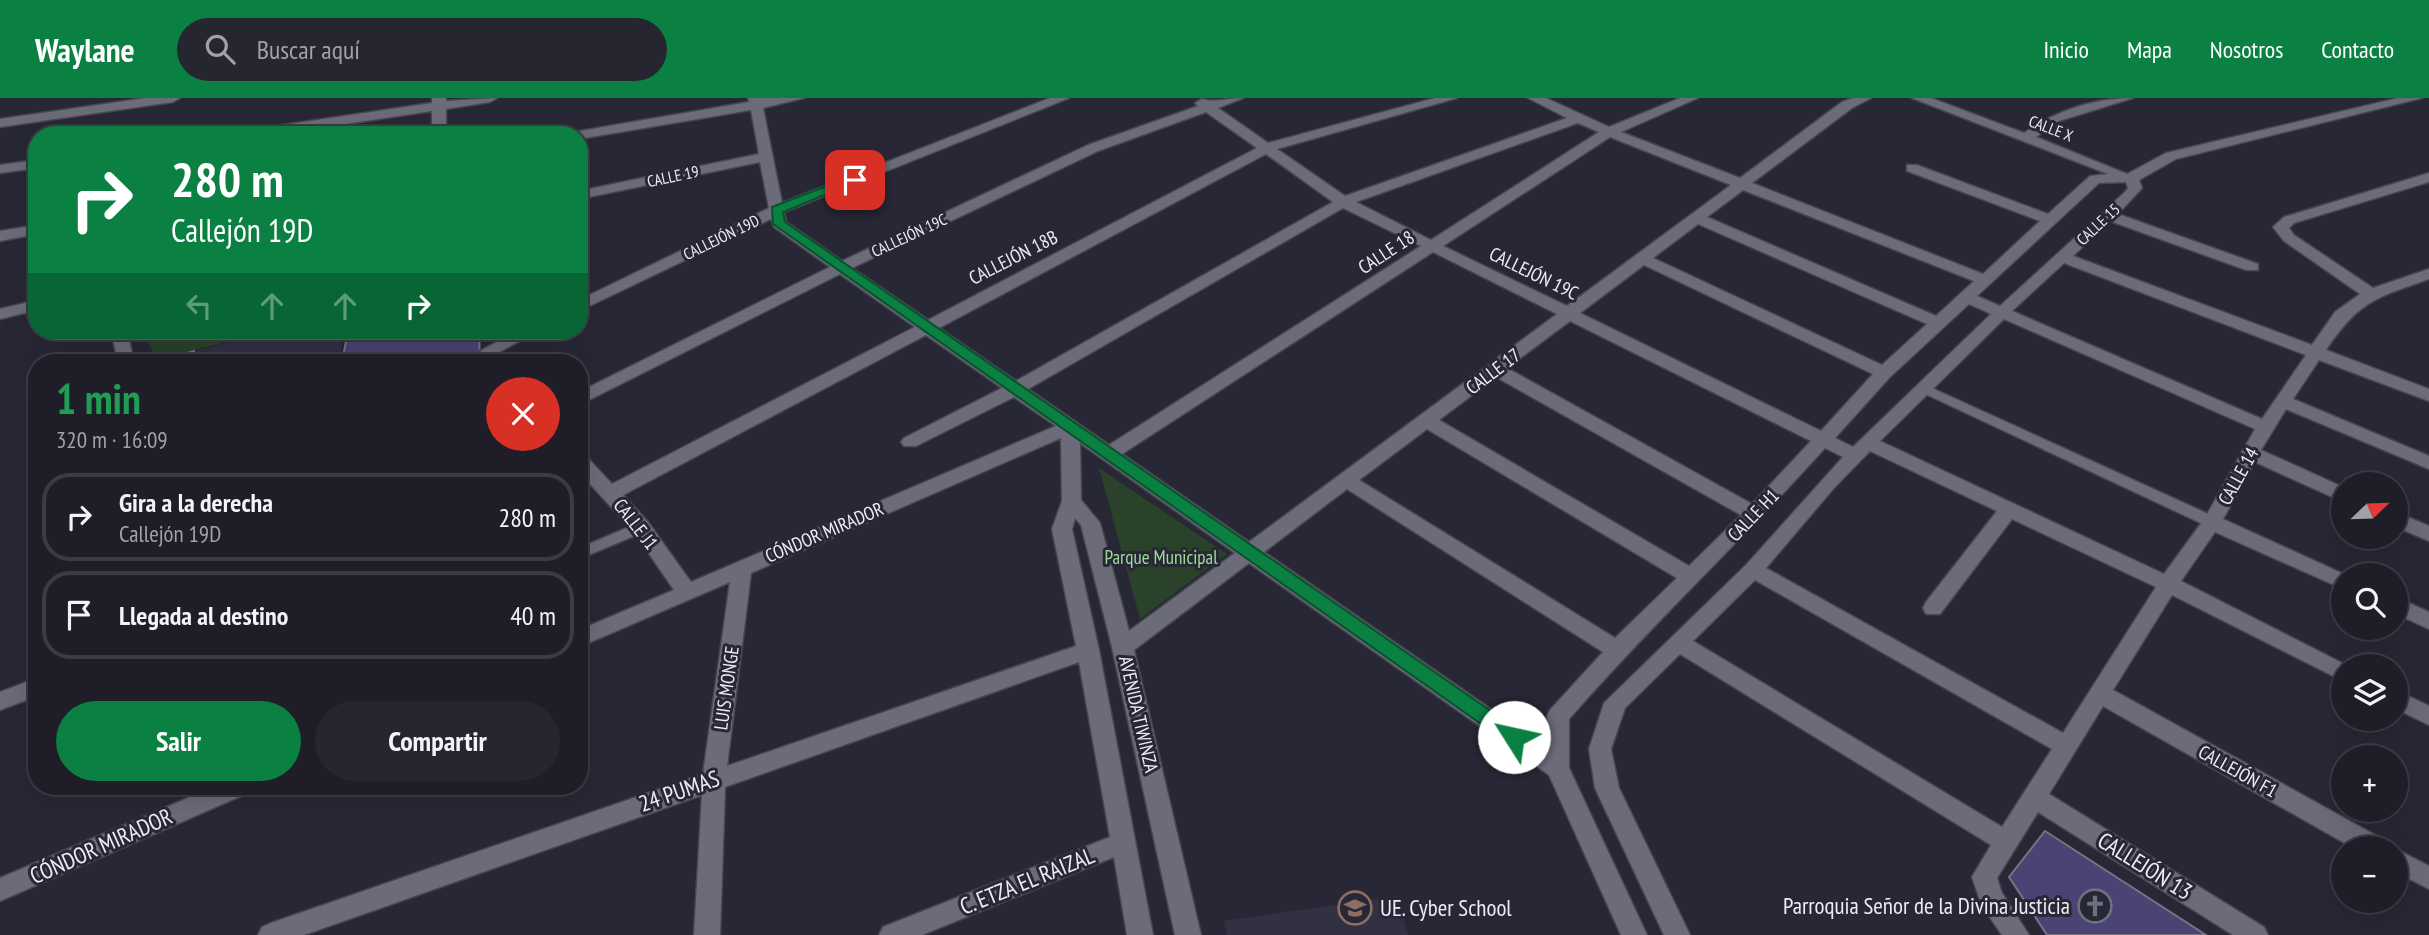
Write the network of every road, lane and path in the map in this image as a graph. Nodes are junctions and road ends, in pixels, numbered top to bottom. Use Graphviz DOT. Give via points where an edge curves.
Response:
graph roads {
  1 [pos="173,98"];
  2 [pos="490,98"];
  3 [pos="797,98"];
  4 [pos="1062,98"];
  5 [pos="1236,98"];
  6 [pos="1450,98"];
  7 [pos="1535,98"];
  8 [pos="1691,98"];
  9 [pos="1864,98"];
  10 [pos="1919,98"];
  11 [pos="2126,98"];
  12 [pos="2415,98"];
  13 [pos="756,101"];
  14 [pos="439,102"];
  15 [pos="1202,103"];
  16 [pos="1577,119"];
  17 [pos="0,123"];
  18 [pos="296,126"];
  19 [pos="439,126"];
  20 [pos="1609,132"];
  21 [pos="588,133"];
  22 [pos="2027,137"];
  23 [pos="1270,147"];
  24 [pos="767,156"];
  25 [pos="28,165"];
  26 [pos="1912,168"];
  27 [pos="0,169"];
  28 [pos="2429,177"];
  29 [pos="2131,178"];
  30 [pos="1740,184"];
  31 [pos="588,193"];
  32 [pos="1343,202"];
  33 [pos="777,210"];
  34 [pos="2108,215"];
  35 [pos="1695,217"];
  36 [pos="2050,220"];
  37 [pos="28,231"];
  38 [pos="0,236"];
  39 [pos="1433,247"];
  40 [pos="2062,257"];
  41 [pos="1641,258"];
  42 [pos="841,267"];
  43 [pos="2252,267"];
  44 [pos="2429,274"];
  45 [pos="1986,280"];
  46 [pos="2371,294"];
  47 [pos="1966,297"];
  48 [pos="588,302"];
  49 [pos="28,307"];
  50 [pos="2003,312"];
  51 [pos="1569,313"];
  52 [pos="0,314"];
  53 [pos="1938,323"];
  54 [pos="926,326"];
  55 [pos="516,340"];
  56 [pos="2316,351"];
  57 [pos="495,354"];
  58 [pos="1495,369"];
  59 [pos="1884,373"];
  60 [pos="1923,388"];
  61 [pos="1015,389"];
  62 [pos="588,395"];
  63 [pos="2429,395"];
  64 [pos="2284,402"];
  65 [pos="1427,421"];
  66 [pos="1070,427"];
  67 [pos="2264,427"];
  68 [pos="1824,439"];
  69 [pos="910,442"];
  70 [pos="1862,449"];
  71 [pos="2251,453"];
  72 [pos="1109,454"];
  73 [pos="2429,463"];
  74 [pos="588,469"];
  75 [pos="1347,481"];
  76 [pos="2331,490"];
  77 [pos="611,493"];
  78 [pos="1072,500"];
  79 [pos="2009,509"];
  80 [pos="1754,514"];
  81 [pos="2212,522"];
  82 [pos="2408,524"];
  83 [pos="641,527"];
  84 [pos="2429,534"];
  85 [pos="588,550"];
  86 [pos="1251,554"];
  87 [pos="742,566"];
  88 [pos="1753,570"];
  89 [pos="1691,577"];
  90 [pos="2331,577"];
  91 [pos="2168,584"];
  92 [pos="687,593"];
  93 [pos="1933,608"];
  94 [pos="2408,611"];
  95 [pos="2429,621"];
  96 [pos="588,635"];
  97 [pos="1678,642"];
  98 [pos="1124,647"];
  99 [pos="1088,650"];
  100 [pos="1618,650"];
  101 [pos="2331,667"];
  102 [pos="28,690"];
  103 [pos="2100,693"];
  104 [pos="0,701"];
  105 [pos="2408,705"];
  106 [pos="2429,716"];
  107 [pos="2067,747"];
  108 [pos="1558,768"];
  109 [pos="714,778"];
  110 [pos="219,795"];
  111 [pos="2035,798"];
  112 [pos="2354,836"];
  113 [pos="1124,842"];
  114 [pos="2006,842"];
  115 [pos="2408,867"];
  116 [pos="2429,878"];
  117 [pos="0,890"];
  118 [pos="271,935"];
  119 [pos="707,935"];
  120 [pos="892,935"];
  121 [pos="1140,935"];
  122 [pos="1188,935"];
  123 [pos="1634,935"];
  124 [pos="1677,935"];
  125 [pos="2017,935"];
  126 [pos="2255,935"];
  1 -- 17 [label="street"];
  2 -- 14 [label="street"];
  3 -- 13 [label="street"];
  4 -- 33 [label="street, CALLEJÓN 19D"];
  5 -- 15 [label="street, CALLEJÓN 19C"];
  6 -- 23 [label="street, CALLEJÓN 18B"];
  7 -- 16 [label="street"];
  8 -- 20 [label="street, CALLE 18"];
  9 -- 30 [label="street, CALLE 17" via="1847,104"];
  10 -- 22 [label="street, CALLE X"];
  11 -- 22 [label="street" via="2054,118"];
  12 -- 29 [label="street" via="2171,156"];
  13 -- 21 [label="street"];
  13 -- 24 [label="street"];
  14 -- 18 [label="street"];
  14 -- 19 [label="street"];
  15 -- 23 [label="street, CALLEJÓN 19C"];
  15 -- 42 [label="street, CALLEJÓN 19C" via="1093,148"];
  16 -- 20 [label="street"];
  16 -- 32 [label="street"];
  20 -- 30 [label="street"];
  20 -- 39 [label="street, CALLE 18"];
  22 -- 29 [label="street, CALLE X"];
  23 -- 32 [label="street, CALLEJÓN 19C"];
  23 -- 54 [label="street, CALLEJÓN 18B"];
  24 -- 31 [label="street, CALLE 19"];
  24 -- 33 [label="street"];
  25 -- 27 [label="street"];
  26 -- 36 [label="street"];
  28 -- 46 [label="street" via="2289,220 2281,227"];
  29 -- 34 [label="street, CALLE 15" via="2135,188"];
  29 -- 36 [label="street, CALLE H1" via="2095,179"];
  30 -- 35 [label="street, CALLE 17"];
  30 -- 45 [label="street"];
  32 -- 39 [label="street, CALLEJÓN 19C"];
  32 -- 61 [label="street"];
  33 -- 42 [label="street" via="779,224"];
  33 -- 48 [label="street, CALLEJÓN 19D"];
  34 -- 40 [label="street, CALLE 15"];
  34 -- 43 [label="street"];
  35 -- 41 [label="street, CALLE 17"];
  35 -- 53 [label="street"];
  36 -- 45 [label="street, CALLE H1"];
  37 -- 38 [label="street"];
  39 -- 51 [label="street, CALLEJÓN 19C"];
  39 -- 72 [label="street, CALLE 18"];
  40 -- 50 [label="street, CALLE 15"];
  40 -- 56 [label="street"];
  41 -- 51 [label="street, CALLE 17"];
  41 -- 59 [label="street"];
  42 -- 54 [label="street"];
  42 -- 62 [label="street, CALLEJÓN 19C"];
  44 -- 46 [label="street, CALLE 14"];
  45 -- 47 [label="street, CALLE H1"];
  46 -- 56 [label="street, CALLE 14" via="2341,315"];
  47 -- 50 [label="street"];
  47 -- 53 [label="street, CALLE H1"];
  49 -- 52 [label="street"];
  50 -- 60 [label="street, CALLE 15"];
  50 -- 67 [label="street"];
  51 -- 58 [label="street, CALLE 17"];
  51 -- 68 [label="street, CALLEJÓN 19C"];
  53 -- 59 [label="street, CALLE H1"];
  54 -- 61 [label="street"];
  54 -- 77 [label="street, CALLEJÓN 18B"];
  55 -- 57 [label="street"];
  56 -- 63 [label="street"];
  56 -- 64 [label="street, CALLE 14"];
  58 -- 65 [label="street, CALLE 17"];
  58 -- 80 [label="street"];
  59 -- 68 [label="street, CALLE H1"];
  60 -- 70 [label="street, CALLE 15"];
  60 -- 81 [label="lane"];
  61 -- 66 [label="street"];
  61 -- 69 [label="street"];
  64 -- 67 [label="street, CALLE 14"];
  64 -- 73 [label="street"];
  65 -- 75 [label="street, CALLE 17"];
  65 -- 89 [label="street"];
  66 -- 72 [label="street"];
  66 -- 78 [label="street, AVENIDA TIWINZA"];
  66 -- 87 [label="street, CÓNDOR MIRADOR"];
  67 -- 71 [label="street, CALLE 14"];
  68 -- 70 [label="street, CALLEJÓN 19C"];
  68 -- 80 [label="street, CALLE H1"];
  70 -- 79 [label="street, CALLEJÓN 19C"];
  70 -- 88 [label="street, CALLE H1"];
  71 -- 76 [label="street"];
  71 -- 81 [label="street, CALLE 14"];
  72 -- 86 [label="street"];
  74 -- 77 [label="street, CALLE J1"];
  75 -- 86 [label="street, CALLE 17"];
  75 -- 100 [label="street"];
  77 -- 83 [label="street, CALLE J1"];
  78 -- 98 [label="street, AVENIDA TIWINZA" via="1090,523"];
  78 -- 99 [label="street, AVENIDA TIWINZA" via="1062,529"];
  79 -- 91 [label="street, CALLEJÓN 19C"];
  79 -- 93 [label="street"];
  80 -- 89 [label="street, CALLE H1"];
  81 -- 90 [label="street"];
  81 -- 91 [label="street, CALLE 14"];
  82 -- 84 [label="street"];
  83 -- 85 [label="lane"];
  83 -- 92 [label="street, CALLE J1"];
  86 -- 98 [label="street, CALLE 17"];
  86 -- 108 [label="street"];
  87 -- 92 [label="street, CÓNDOR MIRADOR"];
  87 -- 109 [label="street, LUIS MONGE"];
  88 -- 97 [label="street, CALLE H1"];
  88 -- 107 [label="street"];
  89 -- 100 [label="street, CALLE H1"];
  91 -- 101 [label="street, CALLEJÓN 19C"];
  91 -- 103 [label="street, CALLE 14"];
  92 -- 96 [label="street, CÓNDOR MIRADOR"];
  94 -- 95 [label="street"];
  97 -- 114 [label="street"];
  97 -- 124 [label="street, CALLE H1" via="1615,703 1600,749 1607,788"];
  98 -- 122 [label="street, AVENIDA TIWINZA"];
  99 -- 109 [label="street, 24 PUMAS"];
  99 -- 113 [label="street, AVENIDA TIWINZA"];
  100 -- 108 [label="street, CALLE H1" via="1558,716"];
  102 -- 104 [label="street"];
  103 -- 107 [label="street, CALLE 14"];
  103 -- 112 [label="street, CALLEJÓN F1"];
  105 -- 106 [label="street"];
  107 -- 111 [label="street, CALLE 14"];
  108 -- 123 [label="street, CALLE H1"];
  109 -- 118 [label="street, 24 PUMAS"];
  109 -- 119 [label="street, LUIS MONGE"];
  110 -- 117 [label="street, CÓNDOR MIRADOR"];
  111 -- 114 [label="street, CALLE 14"];
  111 -- 126 [label="street, CALLEJÓN 13"];
  113 -- 120 [label="street, C. ETZA EL RAIZAL"];
  113 -- 121 [label="street, AVENIDA TIWINZA"];
  114 -- 125 [label="street, CALLE 14" via="1984,877 1991,898"];
  115 -- 116 [label="street"];
}
